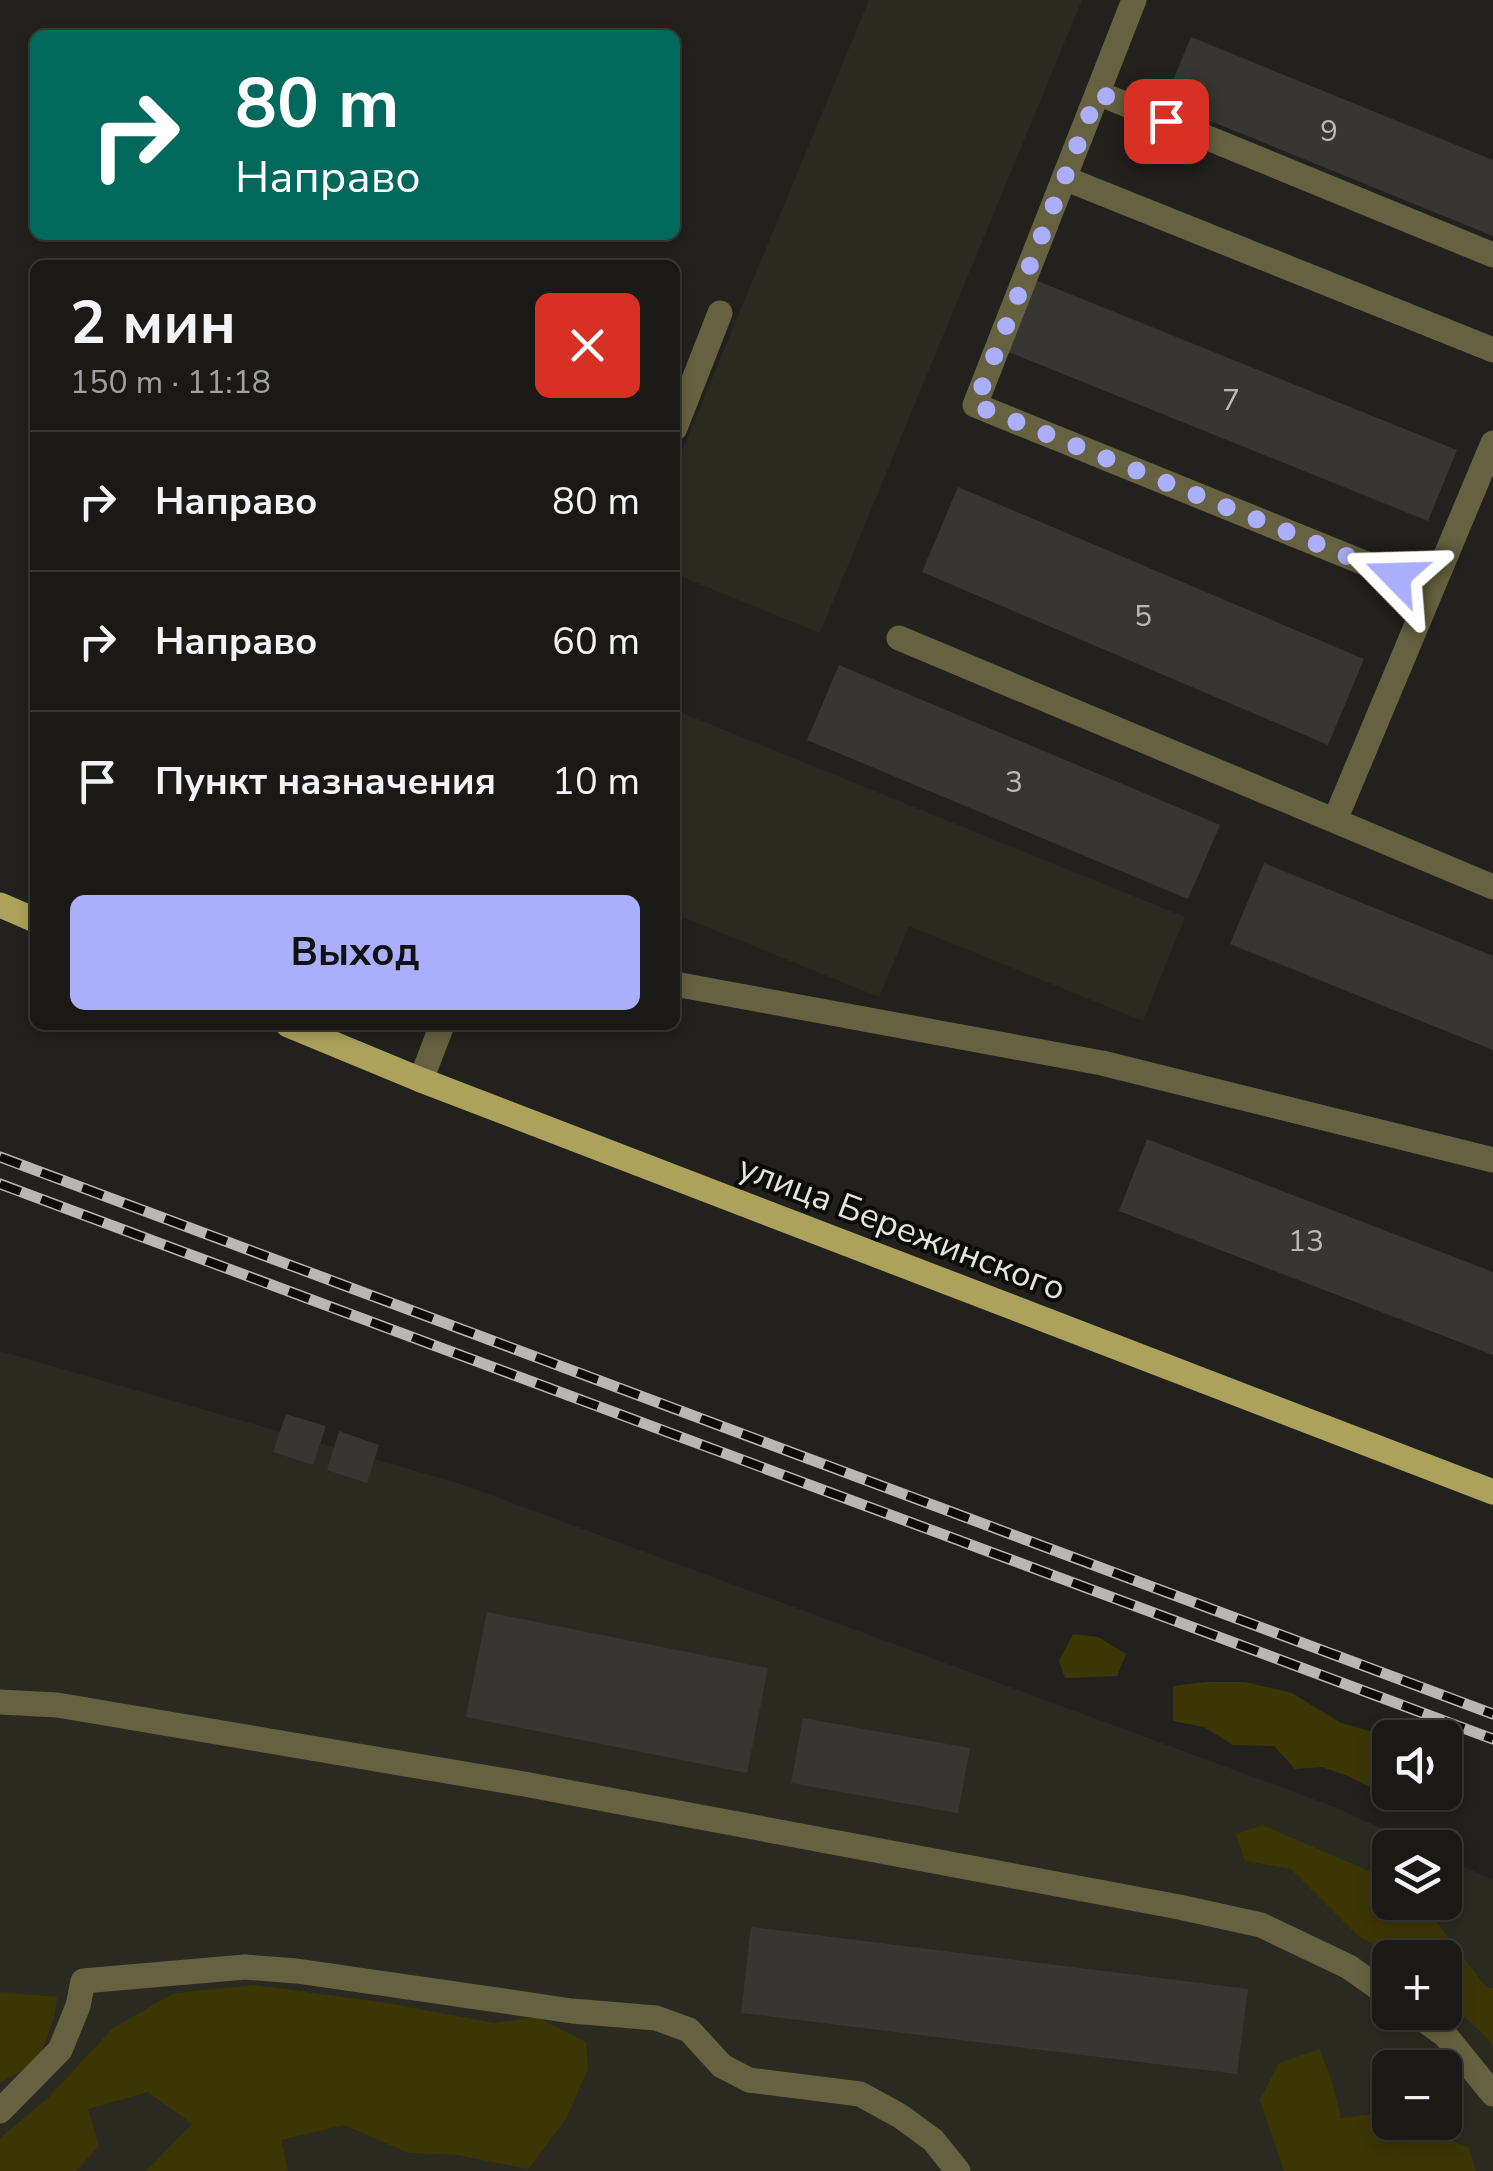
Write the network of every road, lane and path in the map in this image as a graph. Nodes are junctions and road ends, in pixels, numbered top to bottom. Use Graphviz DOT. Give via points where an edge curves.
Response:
graph roads {
  1 [pos="1134,0"];
  2 [pos="1098,93"];
  3 [pos="1064,178"];
  4 [pos="1493,255"];
  5 [pos="720,313"];
  6 [pos="1493,350"];
  7 [pos="680,415"];
  8 [pos="1493,442"];
  9 [pos="1431,590"];
  10 [pos="899,638"];
  11 [pos="1335,820"];
  12 [pos="1493,887"];
  13 [pos="0,905"];
  14 [pos="30,918"];
  15 [pos="680,985"];
  16 [pos="300,1030"];
  17 [pos="440,1030"];
  18 [pos="421,1080"];
  19 [pos="1493,1160"];
  20 [pos="1493,1492"];
  21 [pos="0,1702"];
  22 [pos="1372,1983"];
  23 [pos="1438,2030"];
  24 [pos="1493,2094"];
  25 [pos="0,2111"];
  26 [pos="958,2171"];
  1 -- 2 [label="lane"];
  2 -- 3 [label="lane"];
  2 -- 4 [label="lane"];
  3 -- 6 [label="lane"];
  3 -- 9 [label="lane" via="975,405"];
  5 -- 7 [label="lane"];
  8 -- 9 [label="lane"];
  9 -- 11 [label="lane"];
  10 -- 11 [label="lane"];
  11 -- 12 [label="lane"];
  13 -- 14 [label="main road"];
  15 -- 19 [label="lane" via="1102,1063"];
  16 -- 18 [label="main road, улица Бережинского"];
  17 -- 18 [label="lane"];
  18 -- 20 [label="main road, улица Бережинского"];
  21 -- 22 [label="lane" via="57,1705 524,1784 1179,1907 1261,1925"];
  23 -- 24 [label="lane"];
  25 -- 26 [label="lane" via="60,2050 83,1980 245,1967 656,2018 689,2030 722,2066 750,2080 860,2094 933,2140"];
}
